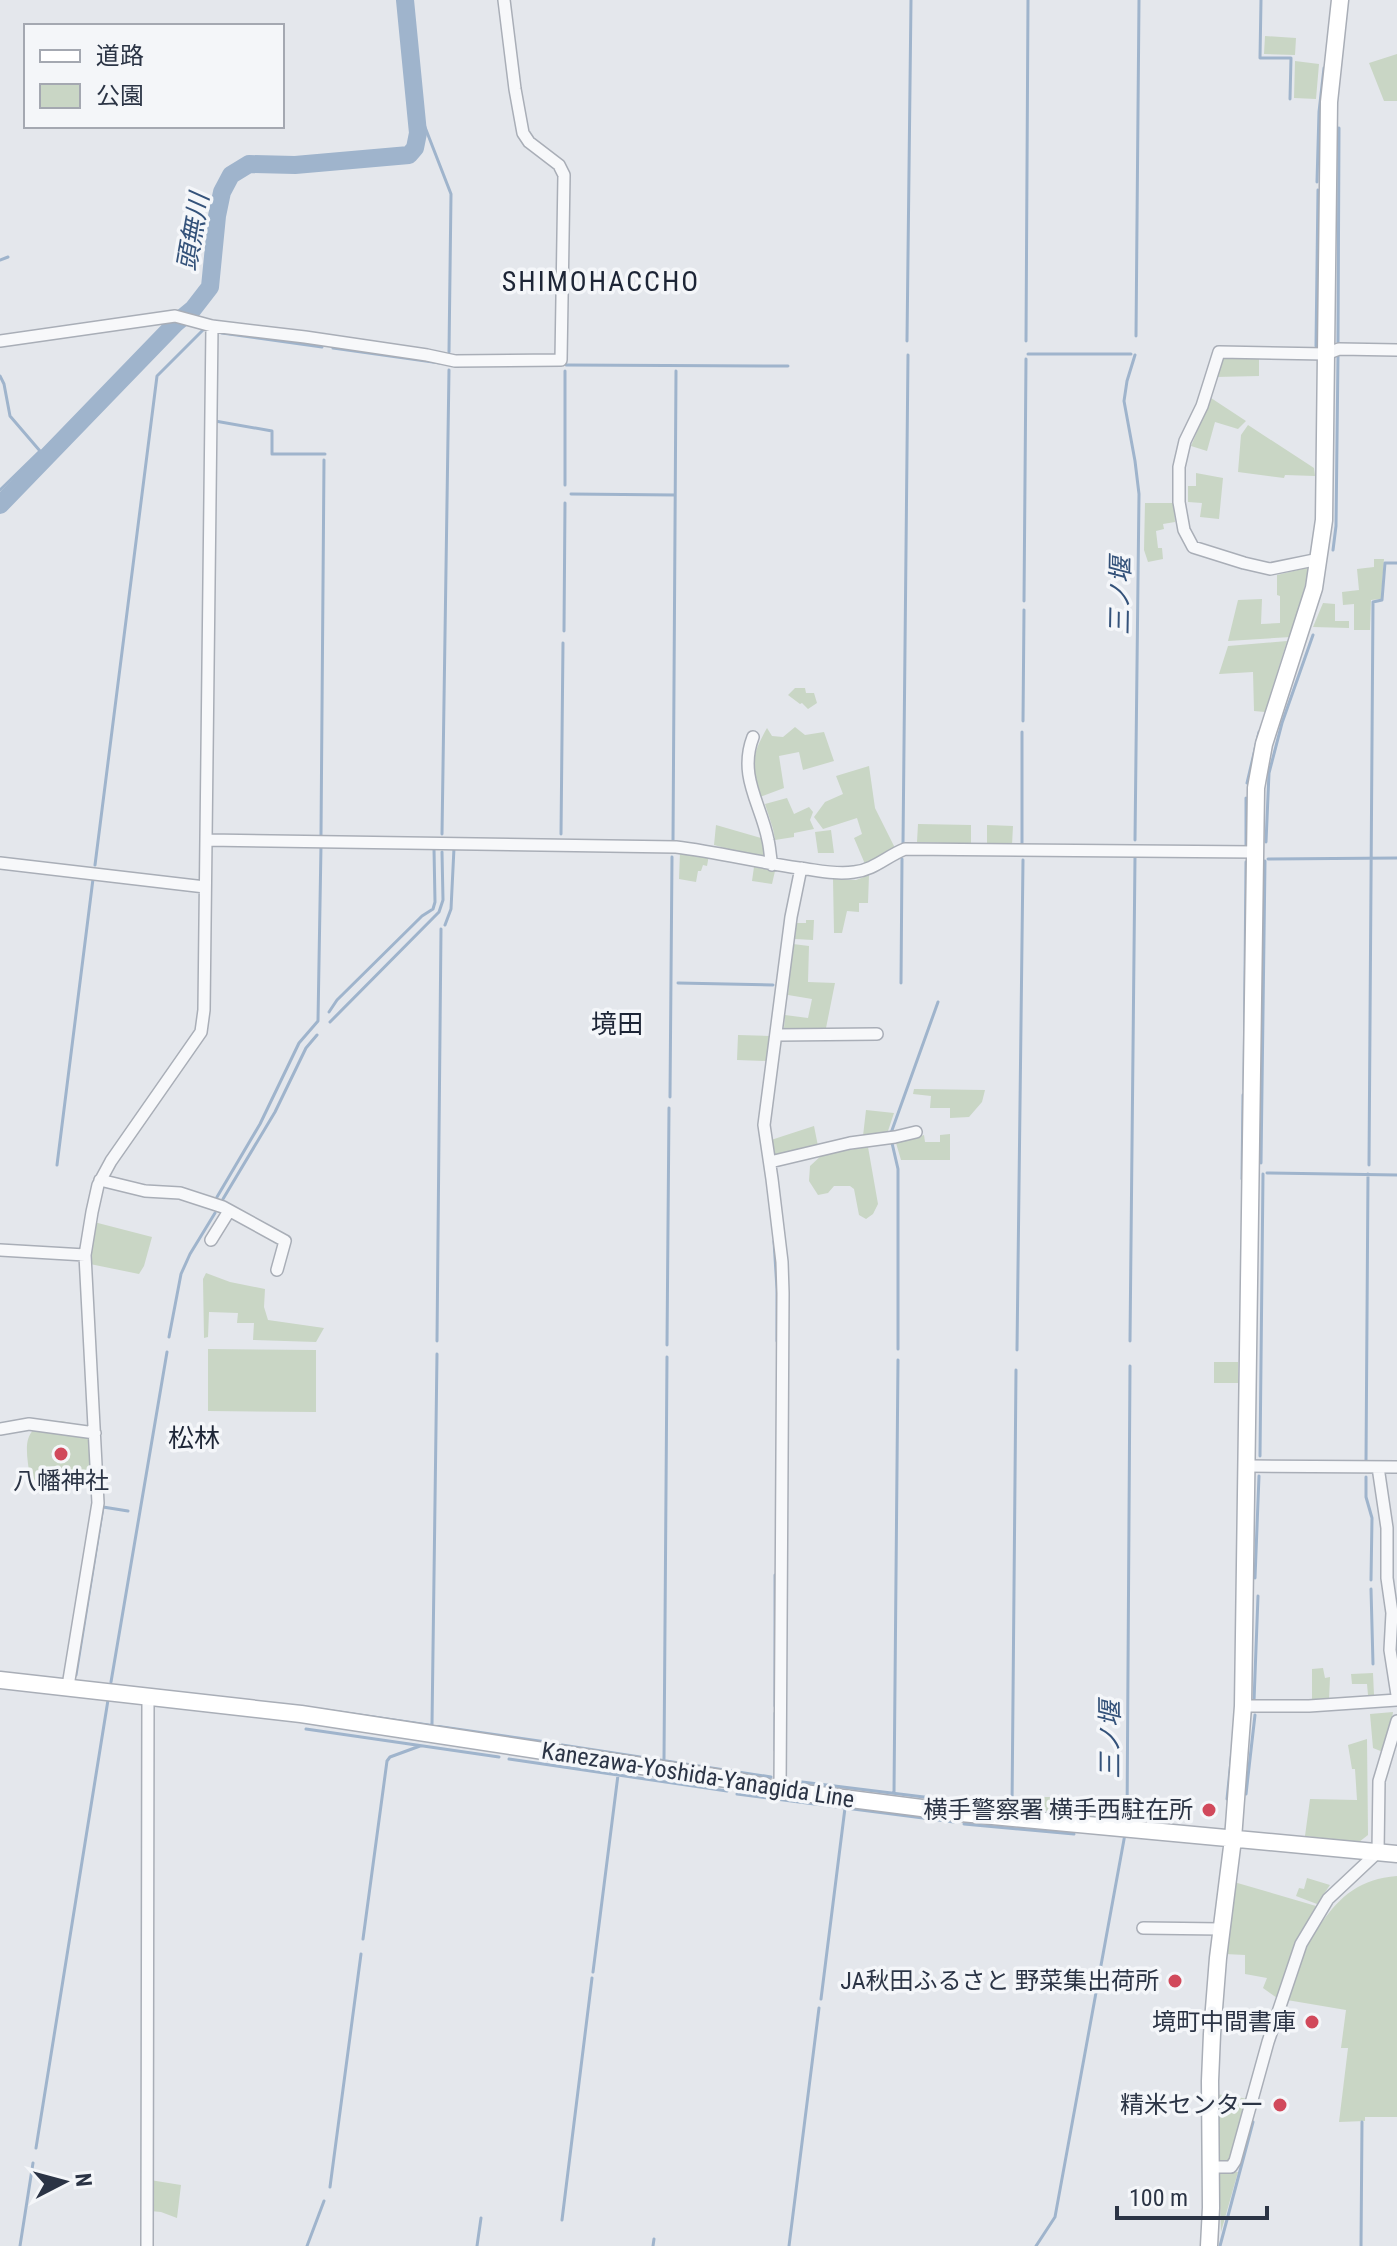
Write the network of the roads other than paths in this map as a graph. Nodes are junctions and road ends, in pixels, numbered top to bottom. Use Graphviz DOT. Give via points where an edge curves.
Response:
graph roads {
  1 [pos="504,0"];
  2 [pos="1340,0"];
  3 [pos="212,326"];
  4 [pos="0,341"];
  5 [pos="1397,350"];
  6 [pos="1326,354"];
  7 [pos="1319,559"];
  8 [pos="753,737"];
  9 [pos="207,840"];
  10 [pos="1255,852"];
  11 [pos="0,863"];
  12 [pos="772,865"];
  13 [pos="801,868"];
  14 [pos="205,887"];
  15 [pos="877,1034"];
  16 [pos="777,1035"];
  17 [pos="916,1132"];
  18 [pos="770,1162"];
  19 [pos="100,1180"];
  20 [pos="229,1211"];
  21 [pos="211,1240"];
  22 [pos="0,1250"];
  23 [pos="85,1255"];
  24 [pos="277,1270"];
  25 [pos="0,1429"];
  26 [pos="95,1433"];
  27 [pos="1248,1466"];
  28 [pos="1378,1467"];
  29 [pos="1397,1467"];
  30 [pos="0,1680"];
  31 [pos="68,1686"];
  32 [pos="148,1696"];
  33 [pos="1397,1698"];
  34 [pos="1243,1706"];
  35 [pos="1397,1721"];
  36 [pos="780,1790"];
  37 [pos="1233,1839"];
  38 [pos="1378,1852"];
  39 [pos="1397,1854"];
  40 [pos="1143,1928"];
  41 [pos="1221,1929"];
  42 [pos="1211,2167"];
  43 [pos="147,2246"];
  44 [pos="1209,2246"];
  1 -- 3 [label="street" via="523,133 564,175 561,360 455,361"];
  2 -- 6 [label="street" via="1329,102"];
  3 -- 4 [label="street" via="175,316"];
  3 -- 9 [label="street"];
  5 -- 6 [label="street" via="1339,349"];
  6 -- 7 [label="street"];
  6 -- 7 [label="street" via="1219,352 1179,467 1179,502 1193,547 1270,569"];
  7 -- 10 [label="street" via="1264,744 1256,788"];
  8 -- 12 [label="street" via="748,749 750,782"];
  9 -- 12 [label="street" via="676,847"];
  9 -- 14 [label="street"];
  10 -- 13 [label="street" via="905,849 856,872"];
  10 -- 27 [label="street"];
  11 -- 14 [label="street"];
  12 -- 13 [label="street"];
  13 -- 16 [label="street"];
  14 -- 19 [label="street" via="201,1032"];
  15 -- 16 [label="street"];
  16 -- 18 [label="street" via="764,1125"];
  17 -- 18 [label="street"];
  18 -- 36 [label="street" via="783,1293"];
  19 -- 20 [label="street" via="180,1193"];
  19 -- 23 [label="street"];
  20 -- 21 [label="street"];
  20 -- 24 [label="street" via="285,1241"];
  22 -- 23 [label="street"];
  23 -- 26 [label="street"];
  25 -- 26 [label="street" via="29,1424"];
  26 -- 31 [label="street" via="98,1503"];
  27 -- 28 [label="street"];
  27 -- 34 [label="street"];
  28 -- 29 [label="street"];
  28 -- 33 [label="street" via="1389,1542 1390,1650"];
  30 -- 31 [label="street, Kanezawa-Yoshida-Yanagida Line"];
  31 -- 32 [label="street, Kanezawa-Yoshida-Yanagida Line"];
  32 -- 36 [label="street, Kanezawa-Yoshida-Yanagida Line" via="466,1738"];
  32 -- 43 [label="street"];
  33 -- 34 [label="street"];
  34 -- 37 [label="street"];
  35 -- 38 [label="street" via="1379,1781"];
  36 -- 37 [label="street, Kanezawa-Yoshida-Yanagida Line"];
  37 -- 38 [label="street, Kanezawa-Yoshida-Yanagida Line"];
  37 -- 41 [label="street"];
  38 -- 39 [label="street, Kanezawa-Yoshida-Yanagida Line"];
  38 -- 42 [label="street" via="1328,1899 1301,1944 1235,2161 1231,2167"];
  40 -- 41 [label="street"];
  41 -- 42 [label="street" via="1211,2065"];
  42 -- 44 [label="street"];
}
